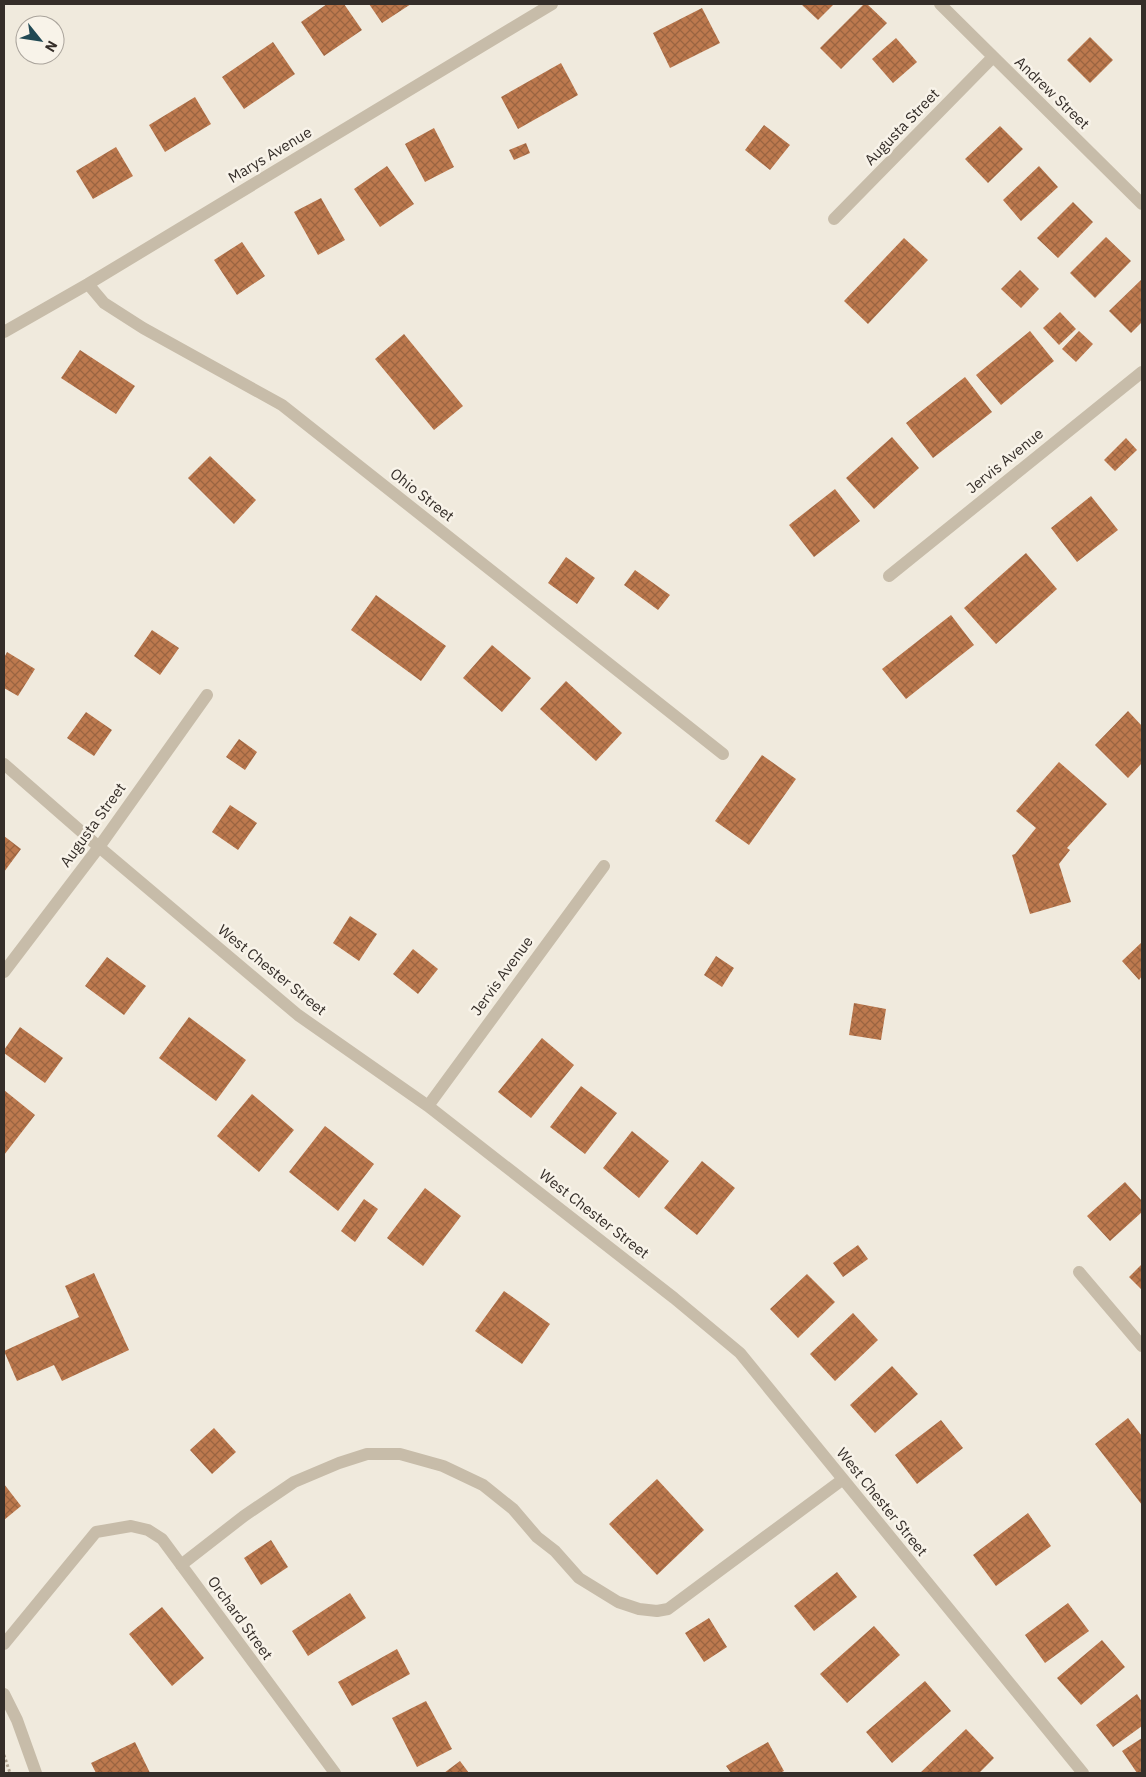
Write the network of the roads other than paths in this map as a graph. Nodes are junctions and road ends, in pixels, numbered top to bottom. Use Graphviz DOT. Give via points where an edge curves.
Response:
graph roads {
  1 [pos="552,4"];
  2 [pos="940,4"];
  3 [pos="993,57"];
  4 [pos="1142,204"];
  5 [pos="834,219"];
  6 [pos="88,284"];
  7 [pos="4,332"];
  8 [pos="1142,372"];
  9 [pos="889,576"];
  10 [pos="207,695"];
  11 [pos="723,754"];
  12 [pos="4,764"];
  13 [pos="98,847"];
  14 [pos="604,866"];
  15 [pos="4,972"];
  16 [pos="428,1106"];
  17 [pos="1079,1272"];
  18 [pos="1142,1346"];
  19 [pos="842,1480"];
  20 [pos="180,1565"];
  21 [pos="4,1644"];
  22 [pos="4,1694"];
  23 [pos="36,1773"];
  24 [pos="335,1773"];
  25 [pos="1083,1773"];
  1 -- 6 [label="street, Marys Avenue"];
  2 -- 3 [label="street, Andrew Street"];
  3 -- 4 [label="street, Andrew Street"];
  3 -- 5 [label="street, Augusta Street"];
  6 -- 7 [label="street, Marys Avenue"];
  6 -- 11 [label="street, Ohio Street" via="104,303 143,328 282,406"];
  8 -- 9 [label="street, Jervis Avenue"];
  10 -- 13 [label="street, Augusta Street"];
  12 -- 13 [label="street, West Chester Street"];
  13 -- 15 [label="street, Augusta Street"];
  13 -- 16 [label="street, West Chester Street" via="298,1015"];
  14 -- 16 [label="street, Jervis Avenue"];
  16 -- 19 [label="street, West Chester Street" via="740,1353"];
  17 -- 18 [label="street"];
  19 -- 20 [label="street" via="668,1609 657,1611 618,1602 579,1578 555,1551 536,1537 513,1508 483,1485 443,1466 400,1454 367,1454 294,1482"];
  19 -- 25 [label="street, West Chester Street"];
  20 -- 21 [label="street, Orchard Street" via="162,1539 148,1530 131,1526 96,1532"];
  20 -- 24 [label="street, Orchard Street"];
  22 -- 23 [label="street"];
}
